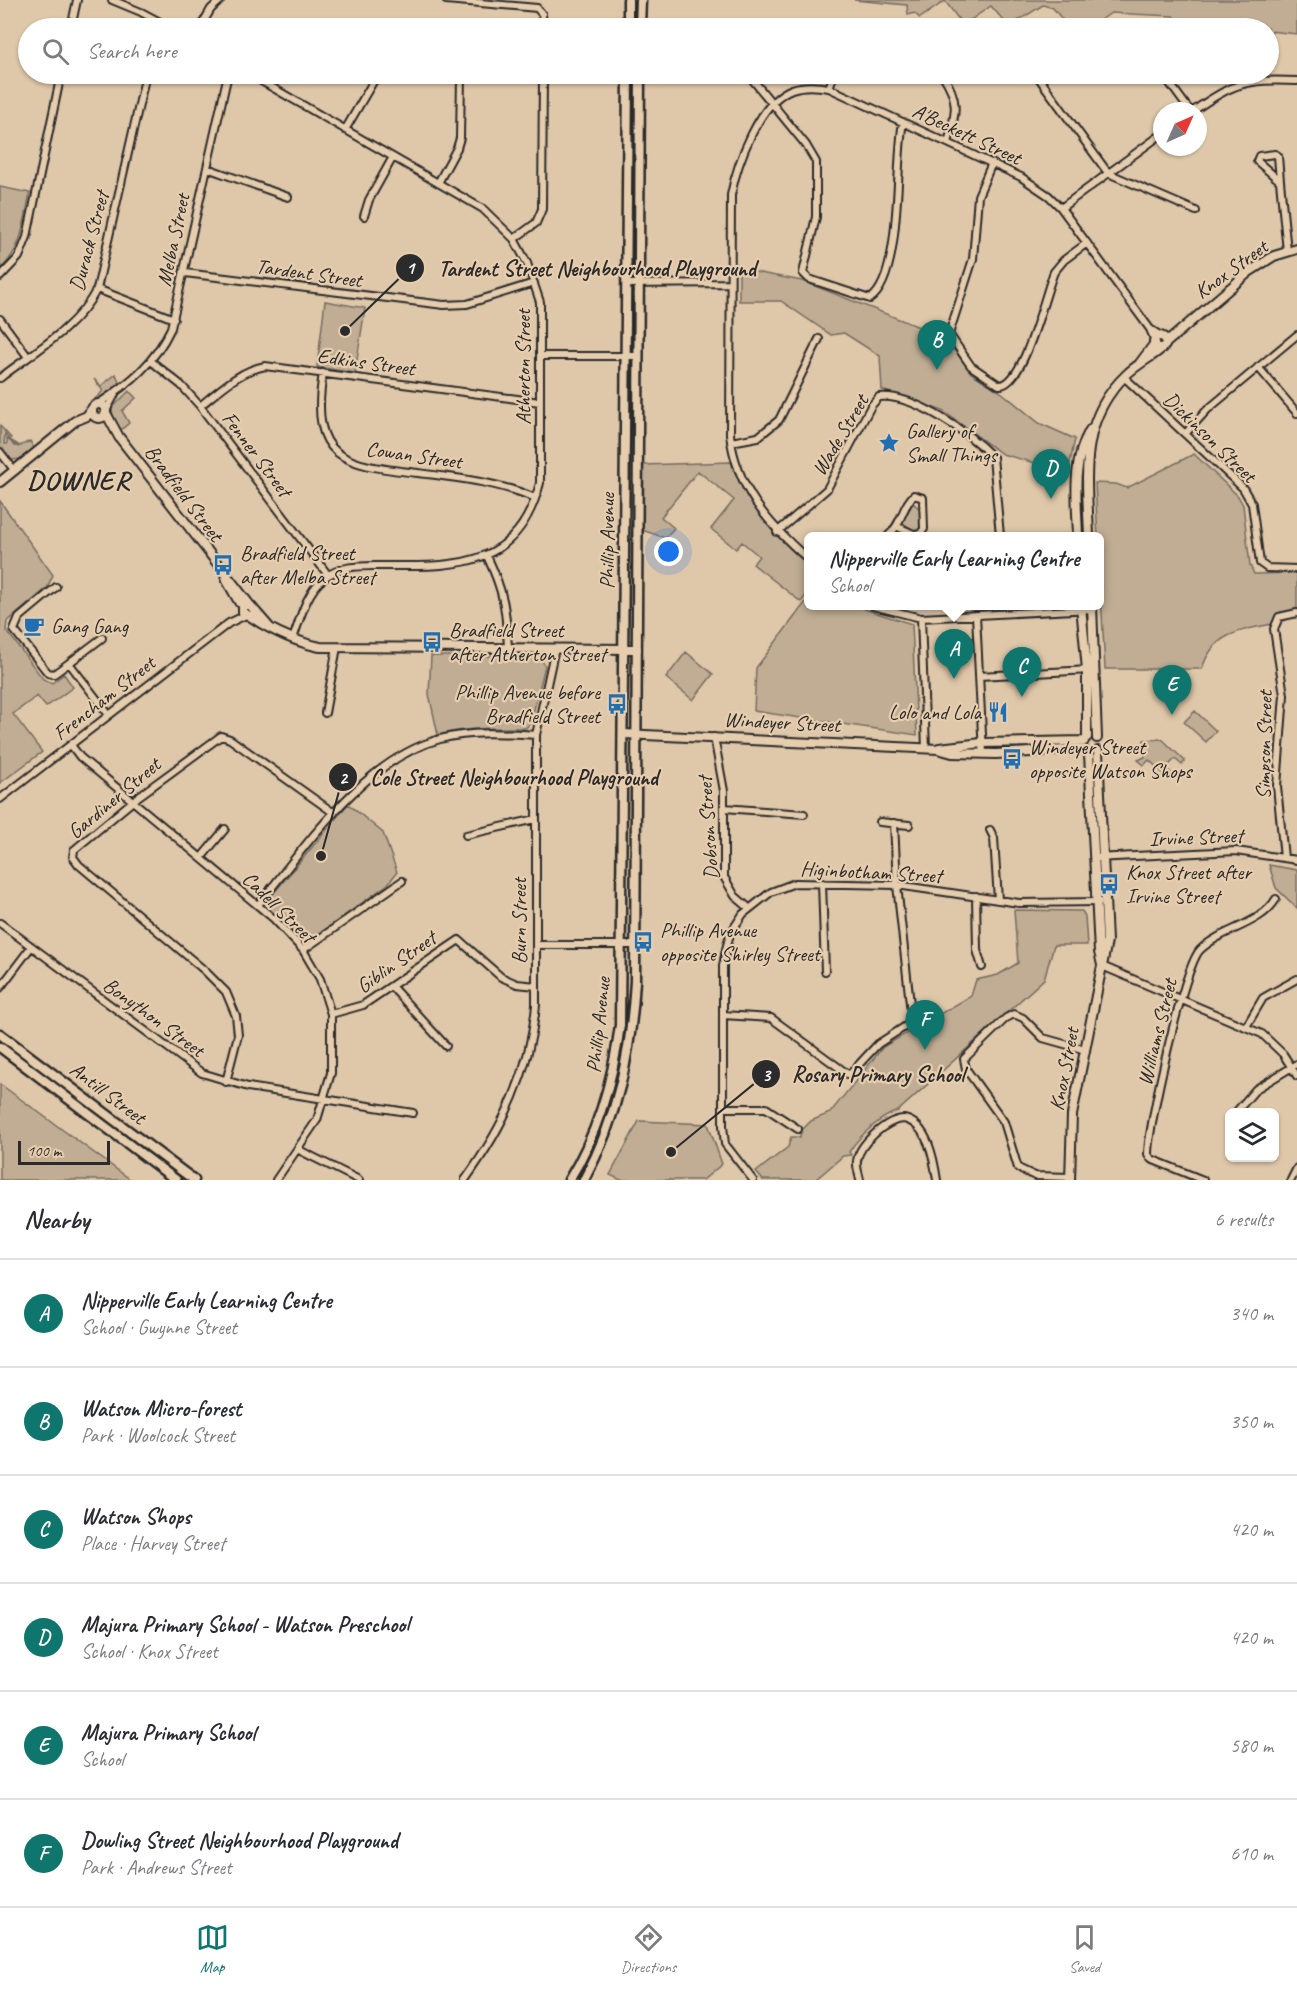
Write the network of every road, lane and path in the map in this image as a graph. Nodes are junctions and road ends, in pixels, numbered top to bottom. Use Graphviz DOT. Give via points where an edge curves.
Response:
graph roads {
  1 [pos="77,0"];
  2 [pos="112,0"];
  3 [pos="221,0"];
  4 [pos="446,0"];
  5 [pos="628,0"];
  6 [pos="641,0"];
  7 [pos="73,18"];
  8 [pos="151,18"];
  9 [pos="206,18"];
  10 [pos="542,18"];
  11 [pos="628,18"];
  12 [pos="640,18"];
  13 [pos="1279,81"];
  14 [pos="1297,81"];
  15 [pos="59,84"];
  16 [pos="144,84"];
  17 [pos="226,84"];
  18 [pos="266,84"];
  19 [pos="372,84"];
  20 [pos="461,84"];
  21 [pos="543,84"];
  22 [pos="627,84"];
  23 [pos="640,84"];
  24 [pos="756,84"];
  25 [pos="830,84"];
  26 [pos="949,84"];
  27 [pos="1043,84"];
  28 [pos="1171,84"];
  29 [pos="1240,84"];
  30 [pos="829,88"];
  31 [pos="1184,102"];
  32 [pos="1205,102"];
  33 [pos="772,103"];
  34 [pos="903,122"];
  35 [pos="345,129"];
  36 [pos="1153,140"];
  37 [pos="948,143"];
  38 [pos="393,157"];
  39 [pos="992,163"];
  40 [pos="207,168"];
  41 [pos="1108,172"];
  42 [pos="1280,181"];
  43 [pos="438,183"];
  44 [pos="288,197"];
  45 [pos="1061,208"];
  46 [pos="1196,211"];
  47 [pos="364,216"];
  48 [pos="514,239"];
  49 [pos="1087,243"];
  50 [pos="1297,249"];
  51 [pos="1287,251"];
  52 [pos="185,273"];
  53 [pos="0,277"];
  54 [pos="534,283"];
  55 [pos="730,283"];
  56 [pos="626,284"];
  57 [pos="639,284"];
  58 [pos="97,289"];
  59 [pos="0,319"];
  60 [pos="174,319"];
  61 [pos="1297,335"];
  62 [pos="819,339"];
  63 [pos="1160,341"];
  64 [pos="541,356"];
  65 [pos="626,356"];
  66 [pos="639,356"];
  67 [pos="28,357"];
  68 [pos="151,361"];
  69 [pos="1258,368"];
  70 [pos="322,373"];
  71 [pos="1124,377"];
  72 [pos="0,378"];
  73 [pos="116,394"];
  74 [pos="540,402"];
  75 [pos="95,406"];
  76 [pos="200,406"];
  77 [pos="106,412"];
  78 [pos="1297,413"];
  79 [pos="97,418"];
  80 [pos="1091,428"];
  81 [pos="66,431"];
  82 [pos="1185,434"];
  83 [pos="119,437"];
  84 [pos="731,442"];
  85 [pos="0,452"];
  86 [pos="15,471"];
  87 [pos="0,482"];
  88 [pos="535,498"];
  89 [pos="898,527"];
  90 [pos="777,532"];
  91 [pos="893,532"];
  92 [pos="909,532"];
  93 [pos="922,532"];
  94 [pos="1000,532"];
  95 [pos="1078,532"];
  96 [pos="1089,532"];
  97 [pos="487,556"];
  98 [pos="804,556"];
  99 [pos="1297,569"];
  100 [pos="328,575"];
  101 [pos="56,587"];
  102 [pos="247,610"];
  103 [pos="886,610"];
  104 [pos="1004,610"];
  105 [pos="1056,610"];
  106 [pos="1082,610"];
  107 [pos="1092,610"];
  108 [pos="1297,613"];
  109 [pos="1004,614"];
  110 [pos="976,615"];
  111 [pos="921,618"];
  112 [pos="102,638"];
  113 [pos="293,639"];
  114 [pos="337,647"];
  115 [pos="508,648"];
  116 [pos="555,648"];
  117 [pos="625,648"];
  118 [pos="637,649"];
  119 [pos="69,663"];
  120 [pos="1091,670"];
  121 [pos="979,676"];
  122 [pos="325,713"];
  123 [pos="109,715"];
  124 [pos="624,734"];
  125 [pos="636,734"];
  126 [pos="536,735"];
  127 [pos="714,736"];
  128 [pos="1097,738"];
  129 [pos="982,743"];
  130 [pos="71,745"];
  131 [pos="1086,745"];
  132 [pos="926,748"];
  133 [pos="938,749"];
  134 [pos="1098,752"];
  135 [pos="983,754"];
  136 [pos="0,799"];
  137 [pos="133,801"];
  138 [pos="724,808"];
  139 [pos="334,813"];
  140 [pos="804,814"];
  141 [pos="536,819"];
  142 [pos="880,822"];
  143 [pos="894,823"];
  144 [pos="909,825"];
  145 [pos="225,829"];
  146 [pos="990,830"];
  147 [pos="466,835"];
  148 [pos="201,858"];
  149 [pos="1099,858"];
  150 [pos="1284,858"];
  151 [pos="1297,860"];
  152 [pos="402,881"];
  153 [pos="822,883"];
  154 [pos="897,885"];
  155 [pos="976,896"];
  156 [pos="1276,899"];
  157 [pos="998,900"];
  158 [pos="1101,901"];
  159 [pos="258,905"];
  160 [pos="749,908"];
  161 [pos="0,923"];
  162 [pos="536,945"];
  163 [pos="622,945"];
  164 [pos="635,945"];
  165 [pos="31,947"];
  166 [pos="303,950"];
  167 [pos="1102,966"];
  168 [pos="982,967"];
  169 [pos="825,971"];
  170 [pos="1297,979"];
  171 [pos="392,986"];
  172 [pos="536,986"];
  173 [pos="0,988"];
  174 [pos="1180,999"];
  175 [pos="331,1014"];
  176 [pos="723,1015"];
  177 [pos="1247,1026"];
  178 [pos="0,1034"];
  179 [pos="446,1046"];
  180 [pos="0,1047"];
  181 [pos="1086,1050"];
  182 [pos="1294,1065"];
  183 [pos="1297,1076"];
  184 [pos="226,1082"];
  185 [pos="325,1099"];
  186 [pos="723,1108"];
  187 [pos="1240,1108"];
  188 [pos="413,1113"];
  189 [pos="798,1129"];
  190 [pos="299,1150"];
  191 [pos="1297,1168"];
  192 [pos="1070,1179"];
  193 [pos="176,1180"];
  194 [pos="194,1180"];
  195 [pos="276,1180"];
  196 [pos="359,1180"];
  197 [pos="465,1180"];
  198 [pos="569,1180"];
  199 [pos="584,1180"];
  200 [pos="753,1180"];
  201 [pos="860,1180"];
  202 [pos="938,1180"];
  203 [pos="1203,1180"];
  204 [pos="1291,1180"];
  1 -- 7 [label="street"];
  2 -- 8 [label="street"];
  3 -- 9 [label="street"];
  4 -- 10 [label="street" via="537,8"];
  5 -- 11 [label="main road"];
  6 -- 12 [label="main road"];
  13 -- 14 [label="street"];
  15 -- 53 [label="street" via="27,237 19,257"];
  16 -- 58 [label="street, Durack Street"];
  17 -- 40 [label="street, Melba Street"];
  18 -- 35 [label="street, Atherton Street"];
  19 -- 35 [label="street"];
  20 -- 43 [label="street" via="460,138"];
  21 -- 48 [label="street" via="542,209 536,223"];
  22 -- 56 [label="main road, Phillip Avenue"];
  23 -- 57 [label="main road, Phillip Avenue"];
  24 -- 33 [label="street"];
  25 -- 30 [label="street"];
  26 -- 37 [label="street" via="956,104"];
  27 -- 41 [label="street"];
  28 -- 31 [label="street"];
  29 -- 32 [label="street"];
  30 -- 33 [label="street, A'Beckett Street" via="792,89"];
  30 -- 34 [label="street, A'Beckett Street"];
  33 -- 34 [label="street" via="816,162 816,217 803,273 809,279 870,299 879,292 894,246"];
  33 -- 55 [label="street, A'Beckett Street" via="733,183"];
  34 -- 37 [label="street, A'Beckett Street"];
  35 -- 38 [label="street, Atherton Street"];
  36 -- 41 [label="street"];
  37 -- 39 [label="street, A'Beckett Street"];
  38 -- 43 [label="street, Atherton Street"];
  38 -- 47 [label="street"];
  39 -- 45 [label="street, A'Beckett Street" via="1022,177"];
  39 -- 49 [label="street" via="978,196 973,259 949,334 978,372 999,385 1008,383 1024,361 1054,272"];
  40 -- 44 [label="street"];
  40 -- 52 [label="street, Melba Street"];
  41 -- 45 [label="street"];
  41 -- 46 [label="street"];
  42 -- 42 [label="street" via="1257,161 1259,156 1277,155"];
  42 -- 51 [label="street"];
  43 -- 48 [label="street, Atherton Street" via="483,209"];
  45 -- 49 [label="street, A'Beckett Street"];
  48 -- 54 [label="street, Atherton Street"];
  49 -- 63 [label="street, A'Beckett Street"];
  50 -- 51 [label="street, Knox Street"];
  51 -- 63 [label="street, Knox Street" via="1249,272 1189,324"];
  52 -- 54 [label="street, Tardent Street" via="444,306 467,304"];
  52 -- 60 [label="street, Melba Street"];
  54 -- 64 [label="street, Atherton Street" via="540,302"];
  55 -- 57 [label="street"];
  55 -- 84 [label="street, A'Beckett Street"];
  56 -- 57 [label="street"];
  56 -- 65 [label="main road, Phillip Avenue"];
  57 -- 66 [label="main road, Phillip Avenue"];
  58 -- 60 [label="street"];
  58 -- 67 [label="street, Durack Street" via="78,318"];
  59 -- 67 [label="street"];
  60 -- 68 [label="street, Melba Street"];
  61 -- 69 [label="street"];
  62 -- 84 [label="street" via="778,420 758,436"];
  63 -- 71 [label="street, Knox Street"];
  64 -- 65 [label="street"];
  64 -- 74 [label="street, Atherton Street"];
  65 -- 66 [label="street"];
  65 -- 117 [label="main road, Phillip Avenue"];
  66 -- 118 [label="main road, Phillip Avenue"];
  67 -- 72 [label="street, Durack Street"];
  68 -- 73 [label="street, Melba Street"];
  68 -- 76 [label="street, Fenner Street"];
  69 -- 78 [label="street"];
  69 -- 82 [label="street" via="1207,410"];
  70 -- 74 [label="street, Edkins Street"];
  70 -- 76 [label="street, Edkins Street" via="276,366 257,368 232,380"];
  70 -- 88 [label="street, Cowan Street" via="318,407 321,427 332,446 349,460 384,471 489,483"];
  71 -- 80 [label="street, Knox Street"];
  71 -- 82 [label="street, Dickinson Street"];
  73 -- 75 [label="street, Melba Street"];
  73 -- 77 [label="street, Melba Street"];
  74 -- 88 [label="street, Atherton Street" via="540,483"];
  75 -- 77 [label="street" via="102,405"];
  75 -- 79 [label="street" via="92,413"];
  75 -- 81 [label="street, Melba Street"];
  76 -- 100 [label="street, Fenner Street"];
  77 -- 79 [label="street, Melba Street"];
  77 -- 83 [label="street, Bradfield Street"];
  79 -- 81 [label="street, Melba Street"];
  79 -- 83 [label="street, Bradfield Street"];
  80 -- 95 [label="street, Knox Street" via="1076,470"];
  80 -- 96 [label="street, Knox Street"];
  81 -- 86 [label="street, Melba Street"];
  82 -- 99 [label="street, Dickinson Street" via="1249,496 1260,563 1267,568"];
  83 -- 102 [label="street, Bradfield Street"];
  84 -- 90 [label="street, A'Beckett Street" via="736,469"];
  85 -- 86 [label="street"];
  86 -- 87 [label="street, Melba Street"];
  88 -- 97 [label="street, Atherton Street" via="522,527"];
  89 -- 91 [label="street"];
  89 -- 92 [label="street"];
  89 -- 93 [label="street" via="914,495 923,498"];
  90 -- 94 [label="street, Wade Street" via="828,489 875,400 884,396 943,418 993,457"];
  90 -- 98 [label="street, A'Beckett Street"];
  97 -- 100 [label="street, Atherton Street" via="455,565 351,566"];
  97 -- 115 [label="street" via="502,587"];
  100 -- 113 [label="street" via="314,590"];
  101 -- 119 [label="street" via="19,618 14,630 48,673 54,674"];
  102 -- 113 [label="street, Bradfield Street"];
  102 -- 123 [label="street, Frencham Street"];
  103 -- 111 [label="street"];
  104 -- 109 [label="street"];
  105 -- 109 [label="street"];
  106 -- 120 [label="street, Knox Street"];
  107 -- 120 [label="street, Knox Street"];
  108 -- 150 [label="street, Simpson Street" via="1282,615 1274,629 1284,695 1277,780"];
  109 -- 110 [label="street"];
  110 -- 111 [label="street"];
  110 -- 121 [label="street"];
  111 -- 132 [label="street"];
  112 -- 119 [label="street"];
  113 -- 114 [label="street, Bradfield Street" via="313,646"];
  114 -- 115 [label="street, Bradfield Street"];
  114 -- 122 [label="street"];
  115 -- 116 [label="street, Bradfield Street"];
  116 -- 117 [label="street, Bradfield Street"];
  116 -- 126 [label="street, Burn Street"];
  117 -- 118 [label="street, Bradfield Street"];
  117 -- 124 [label="main road, Phillip Avenue"];
  118 -- 125 [label="main road, Phillip Avenue"];
  119 -- 123 [label="street"];
  120 -- 121 [label="street"];
  120 -- 128 [label="street, Knox Street"];
  120 -- 131 [label="street, Knox Street"];
  121 -- 129 [label="street"];
  123 -- 130 [label="street, Frencham Street"];
  124 -- 125 [label="street, Windeyer Street"];
  124 -- 163 [label="main road, Phillip Avenue"];
  125 -- 127 [label="street, Windeyer Street"];
  125 -- 164 [label="main road, Phillip Avenue"];
  126 -- 139 [label="street" via="469,734 418,747 394,758 366,779"];
  126 -- 141 [label="street, Burn Street"];
  127 -- 132 [label="street, Windeyer Street"];
  127 -- 138 [label="street, Dobson Street"];
  128 -- 131 [label="street"];
  128 -- 134 [label="street, Knox Street" via="1101,745"];
  129 -- 131 [label="street, Windeyer Street"];
  129 -- 133 [label="street, Windeyer Street"];
  129 -- 135 [label="street"];
  130 -- 136 [label="street, Frencham Street"];
  130 -- 137 [label="street, Cadell Street"];
  131 -- 134 [label="street"];
  131 -- 135 [label="street, Windeyer Street"];
  131 -- 149 [label="street, Knox Street"];
  132 -- 133 [label="street, Windeyer Street"];
  133 -- 135 [label="street, Windeyer Street"];
  134 -- 149 [label="street, Knox Street"];
  137 -- 139 [label="street, Gardiner Street" via="221,736"];
  137 -- 148 [label="street, Cadell Street"];
  137 -- 184 [label="street, Gardiner Street" via="82,840 73,857 226,992 236,1016 238,1035"];
  138 -- 140 [label="street"];
  138 -- 160 [label="street, Dobson Street" via="724,878 735,896"];
  139 -- 159 [label="street"];
  141 -- 147 [label="street"];
  141 -- 162 [label="street, Burn Street"];
  142 -- 143 [label="street"];
  143 -- 144 [label="street"];
  143 -- 154 [label="street"];
  145 -- 148 [label="street"];
  146 -- 157 [label="street" via="994,838"];
  148 -- 159 [label="street, Cadell Street"];
  149 -- 150 [label="street, Irvine Street" via="1236,851"];
  149 -- 158 [label="street, Knox Street"];
  150 -- 151 [label="street, Irvine Street"];
  152 -- 166 [label="street"];
  153 -- 154 [label="street, Higinbotham Street"];
  153 -- 160 [label="street, Higinbotham Street" via="784,885"];
  153 -- 169 [label="street"];
  154 -- 155 [label="street, Higinbotham Street"];
  154 -- 176 [label="street" via="913,1018 909,1025 878,1044 853,1073 843,1073 771,1018"];
  155 -- 157 [label="street, Higinbotham Street"];
  155 -- 168 [label="street" via="977,950"];
  156 -- 174 [label="street, Williams Street" via="1268,909 1201,950"];
  157 -- 158 [label="street, Higinbotham Street" via="1034,904"];
  158 -- 167 [label="street, Knox Street" via="1107,941"];
  159 -- 166 [label="street, Cadell Street"];
  160 -- 176 [label="street, Higinbotham Street" via="733,928 726,949"];
  161 -- 165 [label="street, Bonython Street"];
  162 -- 163 [label="street"];
  162 -- 172 [label="street, Burn Street"];
  163 -- 164 [label="street"];
  163 -- 198 [label="main road, Phillip Avenue" via="620,1025 612,1074 596,1127"];
  164 -- 199 [label="main road, Phillip Avenue" via="632,1025 625,1075 607,1132"];
  165 -- 173 [label="street"];
  165 -- 184 [label="street, Bonython Street" via="188,1065"];
  166 -- 175 [label="street, Cadell Street" via="320,980"];
  167 -- 174 [label="street"];
  167 -- 181 [label="street, Knox Street"];
  170 -- 177 [label="street" via="1263,998"];
  171 -- 172 [label="street, Giblin Street" via="459,940 501,977"];
  171 -- 175 [label="street, Giblin Street" via="359,1008"];
  171 -- 179 [label="street"];
  172 -- 197 [label="street, Burn Street" via="534,1023 524,1073 500,1128"];
  174 -- 177 [label="street"];
  174 -- 203 [label="street, Williams Street" via="1148,1154 1151,1159"];
  175 -- 185 [label="street, Cadell Street" via="331,1073"];
  176 -- 186 [label="street, Higinbotham Street"];
  177 -- 182 [label="street" via="1273,1042"];
  178 -- 194 [label="main road, Antill Street"];
  180 -- 193 [label="main road, Antill Street"];
  181 -- 192 [label="street, Knox Street" via="1072,1115"];
  181 -- 192 [label="street" via="1043,1038 1014,1014 964,1059 966,1069 1004,1122 1018,1168 1035,1176"];
  182 -- 183 [label="street"];
  182 -- 187 [label="street" via="1256,1089"];
  184 -- 185 [label="street, Bonython Street"];
  185 -- 188 [label="street, Bonython Street"];
  185 -- 190 [label="street, Cadell Street" via="318,1120"];
  186 -- 189 [label="street" via="766,1108"];
  186 -- 200 [label="street, Higinbotham Street" via="725,1143"];
  190 -- 195 [label="street, Cadell Street"];
  190 -- 196 [label="street"];
  191 -- 204 [label="street"];
  201 -- 202 [label="street" via="860,1151 888,1124 899,1119 913,1122 924,1136"];
}
